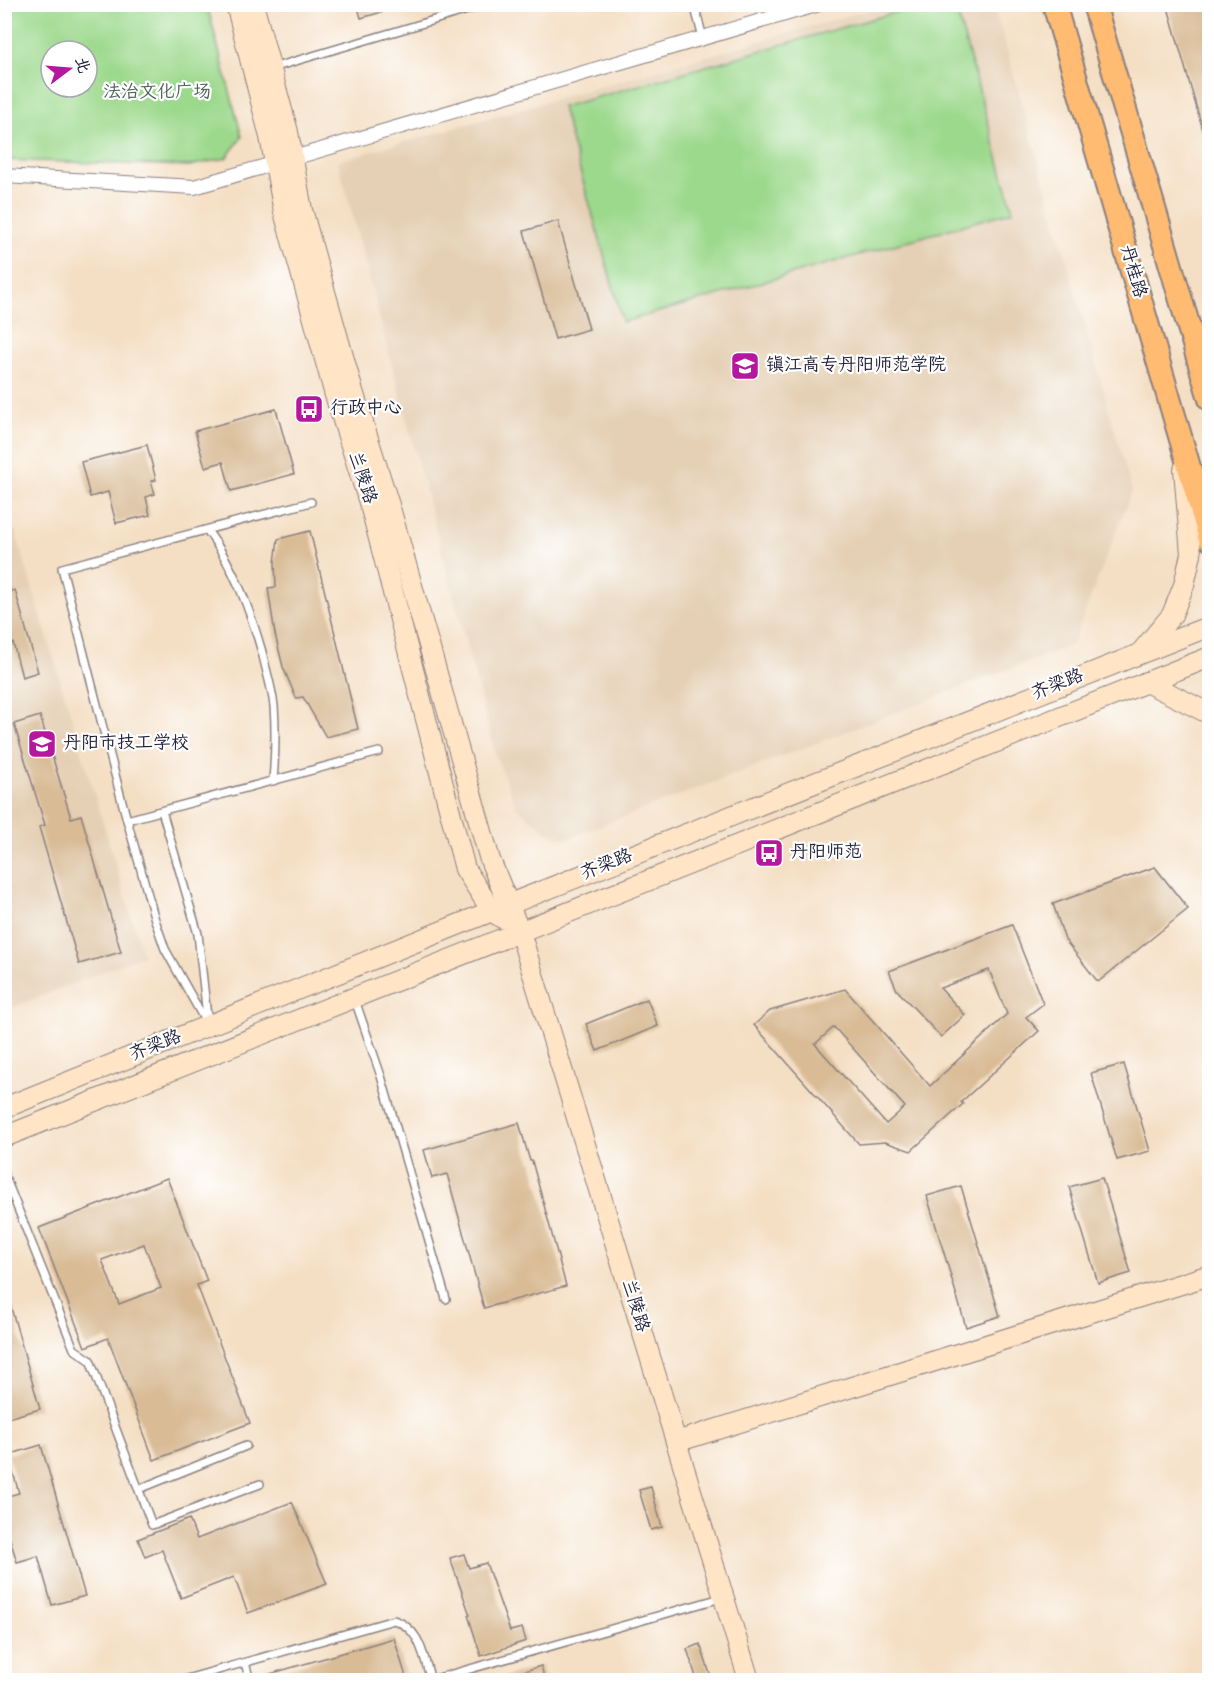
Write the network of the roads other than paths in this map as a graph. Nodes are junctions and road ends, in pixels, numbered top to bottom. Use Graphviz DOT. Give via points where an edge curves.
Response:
graph roads {
  1 [pos="236,4"];
  2 [pos="253,4"];
  3 [pos="488,4"];
  4 [pos="694,4"];
  5 [pos="819,4"];
  6 [pos="1054,4"];
  7 [pos="1094,4"];
  8 [pos="703,38"];
  9 [pos="271,68"];
  10 [pos="284,161"];
  11 [pos="4,176"];
  12 [pos="1209,399"];
  13 [pos="1182,446"];
  14 [pos="311,502"];
  15 [pos="207,530"];
  16 [pos="1209,539"];
  17 [pos="1209,626"];
  18 [pos="1140,653"];
  19 [pos="1209,657"];
  20 [pos="1146,682"];
  21 [pos="1209,714"];
  22 [pos="379,752"];
  23 [pos="273,781"];
  24 [pos="162,811"];
  25 [pos="128,820"];
  26 [pos="501,908"];
  27 [pos="520,932"];
  28 [pos="354,997"];
  29 [pos="208,1026"];
  30 [pos="4,1108"];
  31 [pos="4,1137"];
  32 [pos="4,1174"];
  33 [pos="1209,1275"];
  34 [pos="446,1299"];
  35 [pos="676,1442"];
  36 [pos="246,1446"];
  37 [pos="260,1484"];
  38 [pos="140,1489"];
  39 [pos="723,1597"];
  40 [pos="245,1663"];
  41 [pos="183,1680"];
  42 [pos="250,1680"];
  43 [pos="749,1680"];
  1 -- 10 [label="street, 兰陵路" via="270,137"];
  2 -- 9 [label="street, 兰陵路"];
  3 -- 9 [label="lane"];
  4 -- 8 [label="lane"];
  5 -- 8 [label="street"];
  6 -- 13 [label="main road, 丹桂路"];
  7 -- 12 [label="main road"];
  8 -- 10 [label="street"];
  9 -- 10 [label="street, 兰陵路" via="288,132"];
  10 -- 11 [label="street" via="194,187"];
  10 -- 26 [label="street, 兰陵路" via="390,508"];
  10 -- 26 [label="street, 兰陵路" via="284,212 334,395 372,512 465,869"];
  13 -- 16 [label="main road, 丹桂路"];
  13 -- 18 [label="street" via="1191,554 1172,615"];
  14 -- 15 [label="lane"];
  15 -- 23 [label="lane" via="224,553 241,588 267,671 274,705"];
  15 -- 25 [label="lane" via="62,568"];
  17 -- 18 [label="street, 齐梁路"];
  18 -- 26 [label="street, 齐梁路"];
  19 -- 20 [label="street, 齐梁路"];
  20 -- 21 [label="street"];
  20 -- 27 [label="street, 齐梁路"];
  22 -- 23 [label="lane"];
  23 -- 24 [label="lane"];
  24 -- 25 [label="lane"];
  24 -- 29 [label="lane" via="198,934"];
  25 -- 29 [label="lane" via="165,949"];
  26 -- 27 [label="street, 兰陵路"];
  26 -- 29 [label="street, 齐梁路"];
  27 -- 28 [label="street, 齐梁路"];
  27 -- 35 [label="street, 兰陵路"];
  28 -- 31 [label="street, 齐梁路"];
  28 -- 34 [label="lane"];
  29 -- 30 [label="street, 齐梁路"];
  32 -- 38 [label="lane" via="74,1349 90,1360"];
  33 -- 35 [label="street"];
  35 -- 39 [label="street, 兰陵路"];
  36 -- 38 [label="lane"];
  37 -- 38 [label="lane" via="152,1526"];
  39 -- 40 [label="lane" via="431,1680 416,1636 406,1624 394,1620"];
  39 -- 43 [label="street, 兰陵路"];
  40 -- 41 [label="lane"];
  40 -- 42 [label="lane"];
}
